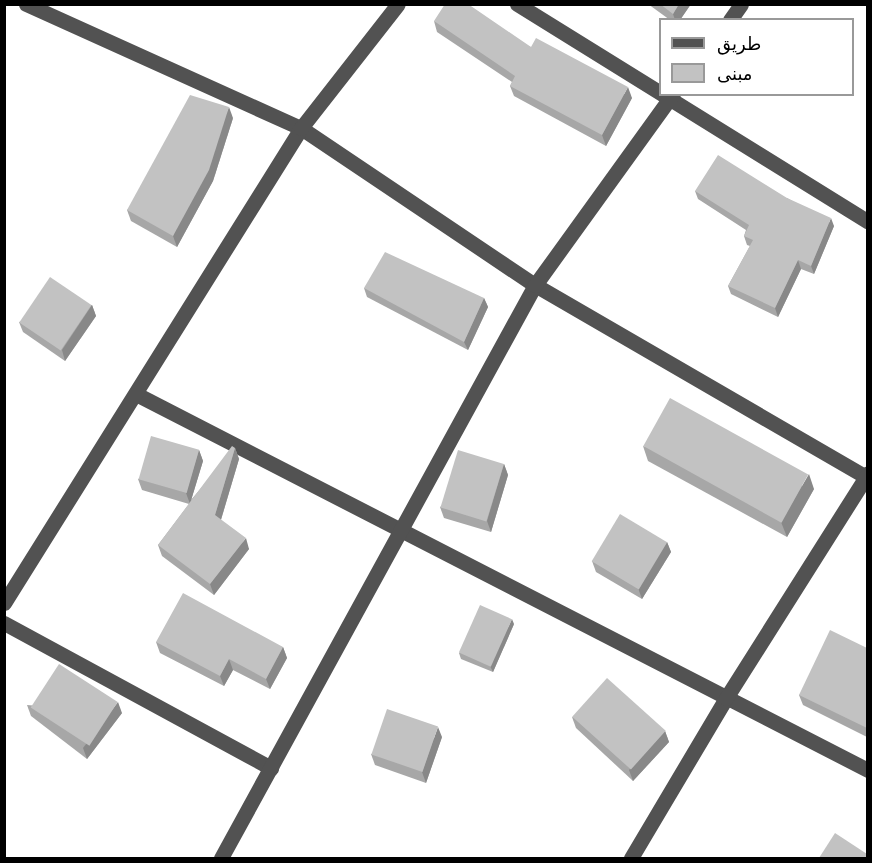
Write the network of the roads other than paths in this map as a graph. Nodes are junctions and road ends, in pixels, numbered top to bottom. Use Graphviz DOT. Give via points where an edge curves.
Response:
graph roads {
  1 [pos="26,4"];
  2 [pos="398,4"];
  3 [pos="517,4"];
  4 [pos="741,4"];
  5 [pos="731,18"];
  6 [pos="659,91"];
  7 [pos="670,98"];
  8 [pos="302,128"];
  9 [pos="867,222"];
  10 [pos="536,285"];
  11 [pos="136,394"];
  12 [pos="867,476"];
  13 [pos="401,530"];
  14 [pos="4,603"];
  15 [pos="4,623"];
  16 [pos="726,698"];
  17 [pos="271,768"];
  18 [pos="867,770"];
  19 [pos="221,858"];
  20 [pos="631,858"];
  1 -- 8 [label="street"];
  2 -- 8 [label="street"];
  3 -- 6 [label="street"];
  4 -- 5 [label="street"];
  7 -- 9 [label="street"];
  7 -- 10 [label="street"];
  8 -- 10 [label="street"];
  8 -- 11 [label="street"];
  10 -- 12 [label="street"];
  10 -- 13 [label="street"];
  11 -- 13 [label="street"];
  11 -- 14 [label="street"];
  12 -- 16 [label="street"];
  13 -- 16 [label="street"];
  13 -- 17 [label="street"];
  15 -- 17 [label="street"];
  16 -- 18 [label="street"];
  16 -- 20 [label="street"];
  17 -- 19 [label="street"];
}
